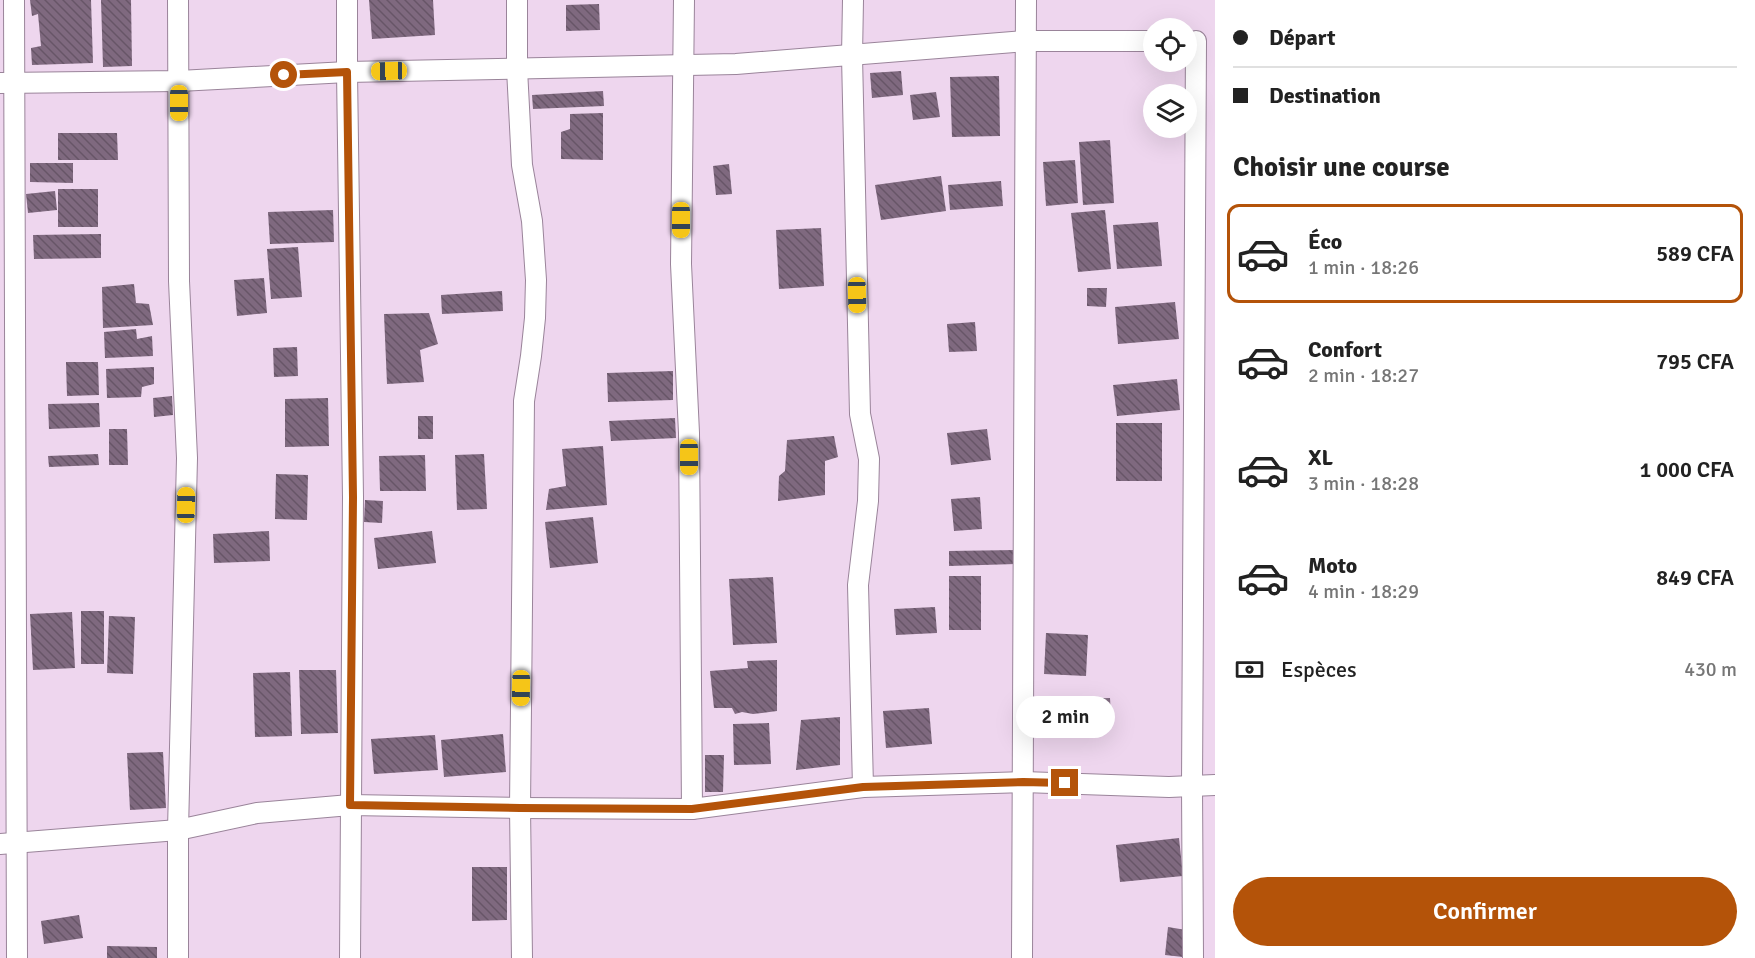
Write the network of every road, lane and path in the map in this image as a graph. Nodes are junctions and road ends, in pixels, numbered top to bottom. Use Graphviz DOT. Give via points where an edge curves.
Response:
graph roads {
  1 [pos="14,0"];
  2 [pos="178,0"];
  3 [pos="347,0"];
  4 [pos="517,0"];
  5 [pos="684,0"];
  6 [pos="853,0"];
  7 [pos="1026,0"];
  8 [pos="1026,41"];
  9 [pos="1143,41"];
  10 [pos="1199,41"];
  11 [pos="852,56"];
  12 [pos="682,65"];
  13 [pos="517,69"];
  14 [pos="347,72"];
  15 [pos="179,81"];
  16 [pos="7,82"];
  17 [pos="1023,782"];
  18 [pos="1215,785"];
  19 [pos="1192,786"];
  20 [pos="863,787"];
  21 [pos="350,805"];
  22 [pos="520,808"];
  23 [pos="692,809"];
  24 [pos="178,830"];
  25 [pos="8,843"];
  26 [pos="17,958"];
  27 [pos="178,958"];
  28 [pos="350,958"];
  29 [pos="522,958"];
  30 [pos="1023,958"];
  31 [pos="1193,958"];
  1 -- 16 [label="street"];
  2 -- 15 [label="street"];
  3 -- 14 [label="street"];
  4 -- 13 [label="street"];
  5 -- 12 [label="street"];
  6 -- 11 [label="street"];
  7 -- 8 [label="street"];
  8 -- 9 [label="street"];
  8 -- 11 [label="street"];
  8 -- 17 [label="street"];
  10 -- 19 [label="street"];
  11 -- 12 [label="street"];
  11 -- 20 [label="street" via="860,414 869,459 858,585"];
  12 -- 13 [label="street"];
  12 -- 23 [label="street" via="681,264 689,433"];
  13 -- 14 [label="street"];
  13 -- 22 [label="street" via="522,165 532,221 536,280 524,401"];
  14 -- 15 [label="street"];
  14 -- 21 [label="street" via="353,497"];
  15 -- 16 [label="street"];
  15 -- 24 [label="street" via="179,281 187,458"];
  16 -- 25 [label="street"];
  17 -- 19 [label="street"];
  17 -- 20 [label="street"];
  17 -- 30 [label="street"];
  18 -- 19 [label="street"];
  19 -- 31 [label="street"];
  20 -- 23 [label="street"];
  21 -- 22 [label="street"];
  21 -- 24 [label="street" via="257,813"];
  21 -- 28 [label="street"];
  22 -- 23 [label="street"];
  22 -- 29 [label="street"];
  24 -- 25 [label="street"];
  24 -- 27 [label="street"];
  25 -- 26 [label="street"];
}
